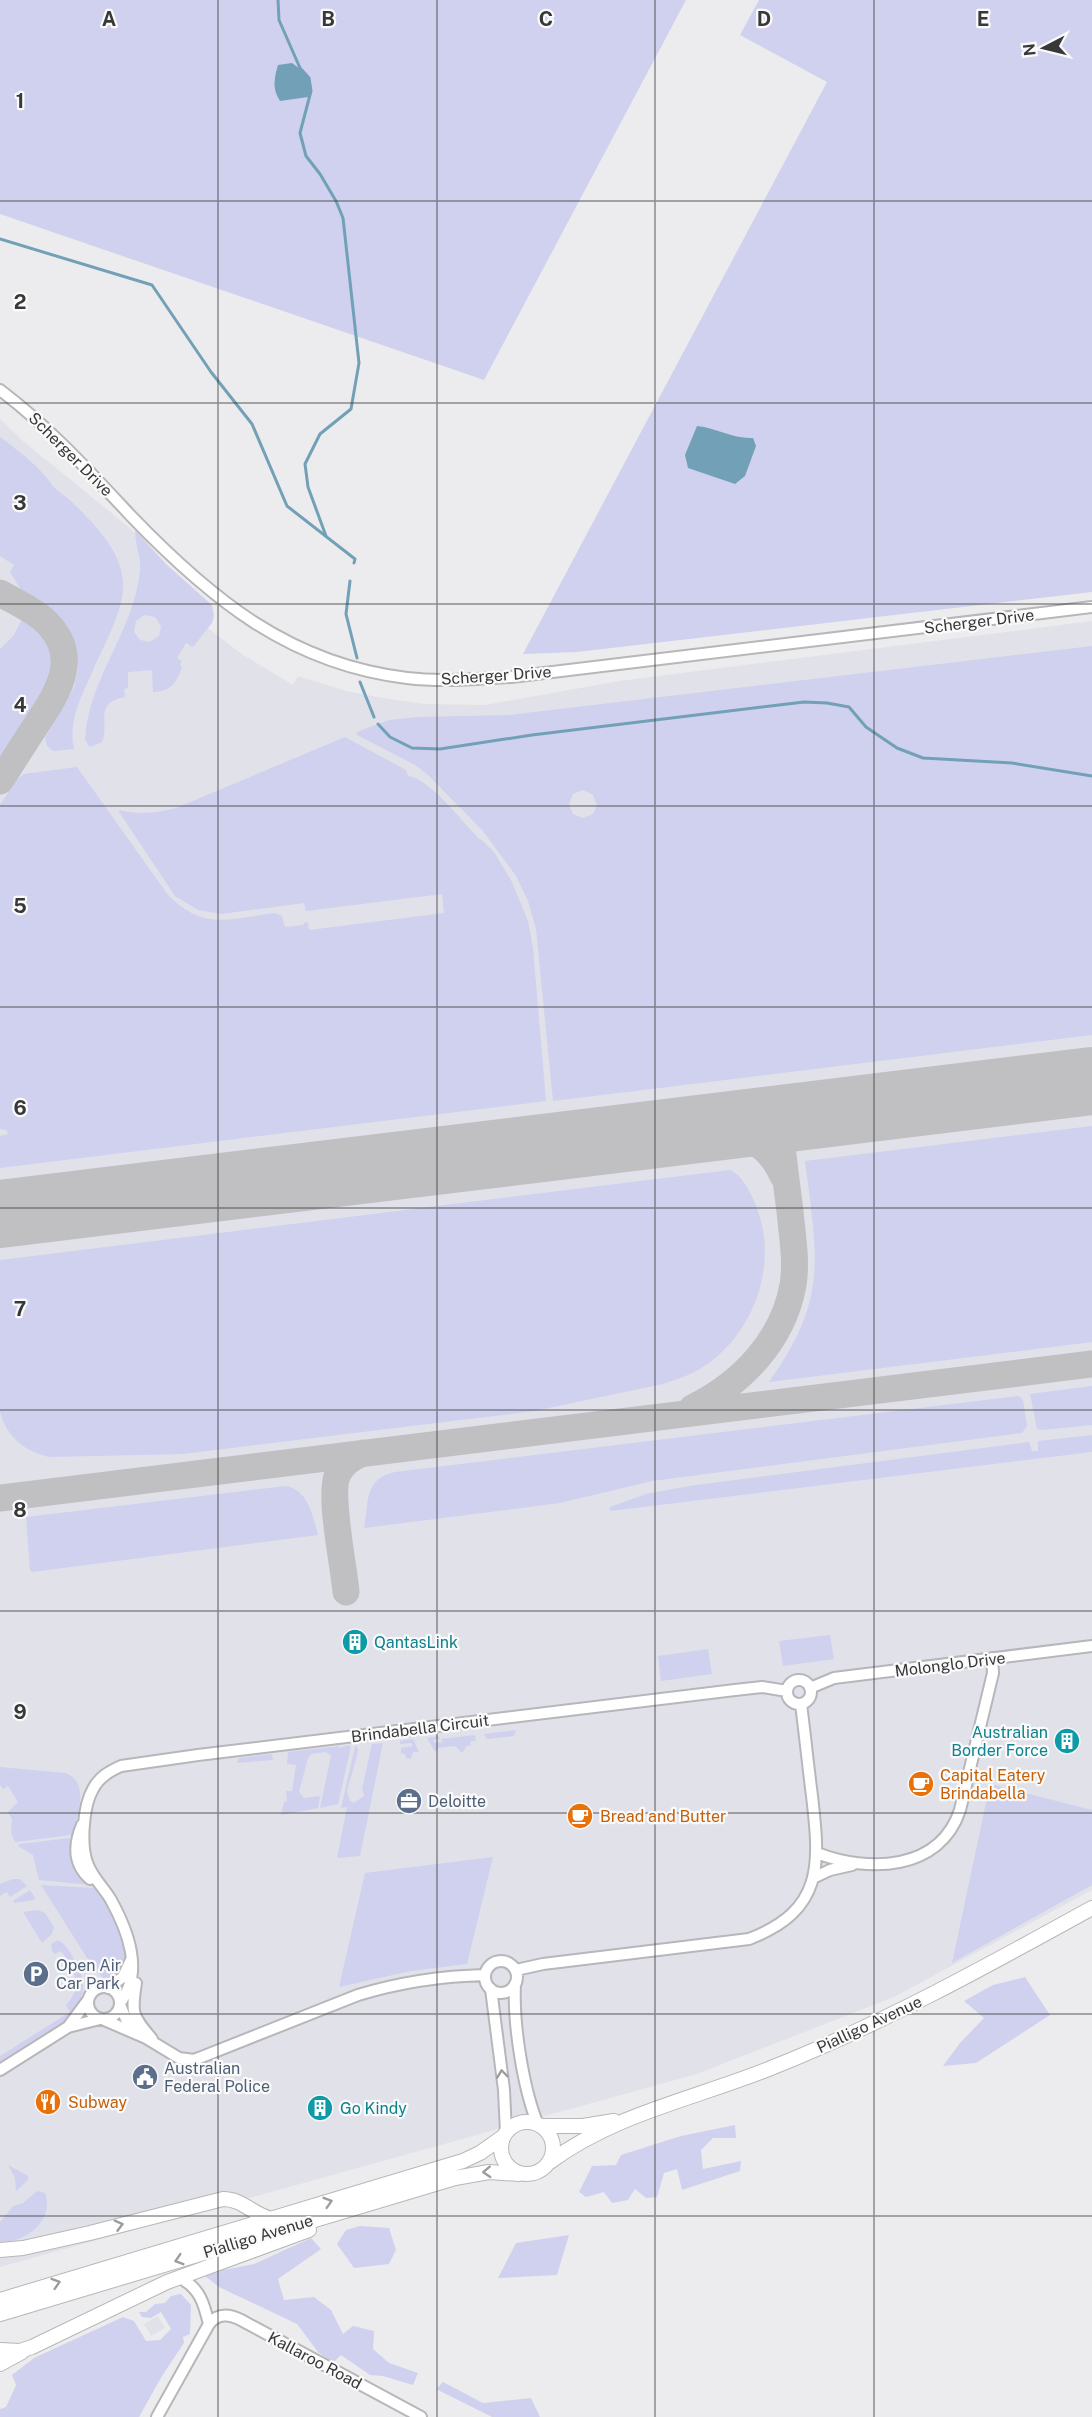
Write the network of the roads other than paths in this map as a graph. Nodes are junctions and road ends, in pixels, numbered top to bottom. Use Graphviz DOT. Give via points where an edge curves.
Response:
graph roads {
  1 [pos="0,390"];
  2 [pos="1092,607"];
  3 [pos="1092,1646"];
  4 [pos="992,1658"];
  5 [pos="810,1688"];
  6 [pos="787,1691"];
  7 [pos="801,1704"];
  8 [pos="818,1853"];
  9 [pos="858,1864"];
  10 [pos="813,1878"];
  11 [pos="1092,1908"];
  12 [pos="132,1957"];
  13 [pos="516,1970"];
  14 [pos="485,1975"];
  15 [pos="515,1984"];
  16 [pos="108,1988"];
  17 [pos="491,1989"];
  18 [pos="88,2000"];
  19 [pos="120,2004"];
  20 [pos="101,2019"];
  21 [pos="68,2027"];
  22 [pos="146,2038"];
  23 [pos="157,2044"];
  24 [pos="0,2070"];
  25 [pos="636,2117"];
  26 [pos="540,2125"];
  27 [pos="505,2134"];
  28 [pos="550,2162"];
  29 [pos="519,2174"];
  30 [pos="416,2190"];
  31 [pos="272,2219"];
  32 [pos="0,2250"];
  33 [pos="180,2278"];
  34 [pos="0,2309"];
  35 [pos="209,2324"];
  36 [pos="32,2347"];
  37 [pos="0,2350"];
  38 [pos="0,2364"];
  39 [pos="157,2417"];
  40 [pos="421,2417"];
  1 -- 2 [label="street, Scherger Drive" via="56,436 161,547 218,598 260,628 293,645 364,671 446,680 511,677"];
  3 -- 4 [label="street, Molonglo Drive"];
  4 -- 5 [label="street, Molonglo Drive" via="834,1678"];
  4 -- 9 [label="street" via="993,1673 960,1810 953,1824 934,1848 918,1857 899,1863"];
  5 -- 6 [label="street" via="804,1681 795,1681"];
  5 -- 7 [label="street" via="810,1698"];
  6 -- 7 [label="street" via="790,1700"];
  6 -- 12 [label="street, Brindabella Circuit" via="735,1690 121,1766 93,1788 76,1840 77,1859 86,1875 112,1902"];
  7 -- 8 [label="street"];
  8 -- 9 [label="street"];
  8 -- 10 [label="street"];
  9 -- 10 [label="street"];
  10 -- 13 [label="street" via="804,1898 786,1920 749,1939"];
  11 -- 25 [label="main road, Pialligo Avenue" via="939,1991 829,2044"];
  12 -- 16 [label="street" via="123,1977"];
  12 -- 19 [label="street, Brindabella Circuit" via="132,1980"];
  12 -- 23 [label="street" via="136,1980 133,2012"];
  13 -- 14 [label="street" via="498,1960"];
  13 -- 15 [label="street"];
  14 -- 17 [label="street"];
  14 -- 23 [label="street" via="444,1976 386,1986 198,2060 181,2059"];
  15 -- 17 [label="street" via="503,1993"];
  15 -- 26 [label="street" via="525,2083"];
  16 -- 18 [label="street" via="98,1988"];
  16 -- 19 [label="street" via="117,1993"];
  27 -- 17 [label="street, one-way" via="504,2090"];
  18 -- 20 [label="street" via="91,2013"];
  18 -- 21 [label="street"];
  19 -- 20 [label="street" via="114,2016"];
  19 -- 22 [label="street" via="126,2019"];
  20 -- 21 [label="street"];
  20 -- 22 [label="street"];
  21 -- 24 [label="street"];
  22 -- 23 [label="street"];
  25 -- 26 [label="main road, Pialligo Avenue" via="583,2126"];
  25 -- 28 [label="main road, Pialligo Avenue" via="577,2142"];
  26 -- 27 [label="main road" via="520,2123"];
  26 -- 28 [label="main road" via="552,2142"];
  27 -- 29 [label="main road" via="502,2156"];
  31 -- 27 [label="main road, Pialligo Avenue, one-way" via="464,2161"];
  28 -- 29 [label="main road" via="540,2172"];
  29 -- 30 [label="main road, Pialligo Avenue, one-way" via="476,2173"];
  30 -- 33 [label="main road" via="386,2206 302,2232"];
  30 -- 34 [label="main road, Pialligo Avenue, one-way"];
  32 -- 31 [label="main road, one-way" via="90,2233 223,2199 240,2202"];
  34 -- 31 [label="main road, Pialligo Avenue, one-way"];
  33 -- 35 [label="street" via="199,2293"];
  33 -- 36 [label="main road"];
  35 -- 39 [label="street"];
  35 -- 40 [label="street, Kallaroo Road" via="220,2316 235,2317"];
  36 -- 37 [label="main road"];
  36 -- 38 [label="main road"];
}
